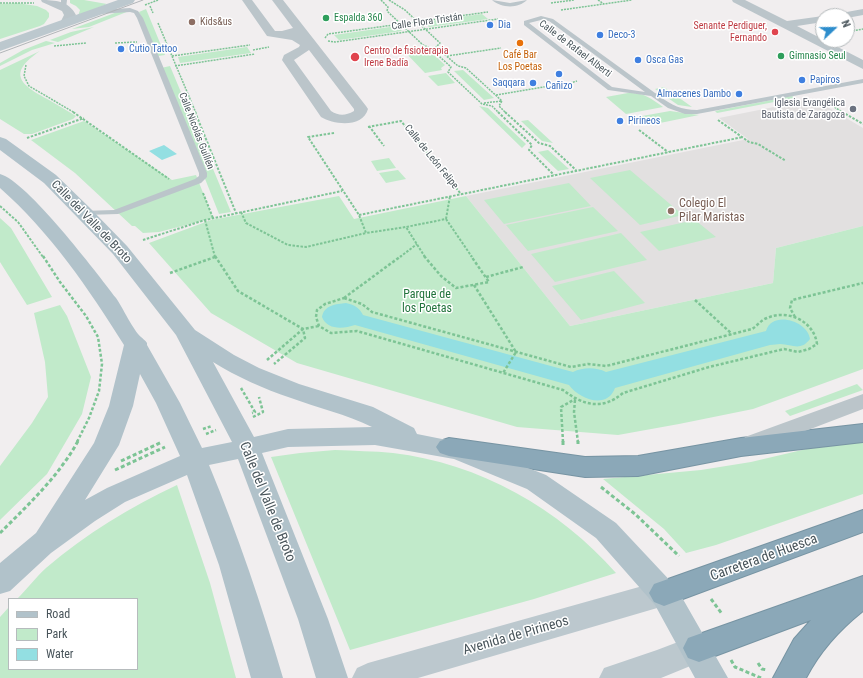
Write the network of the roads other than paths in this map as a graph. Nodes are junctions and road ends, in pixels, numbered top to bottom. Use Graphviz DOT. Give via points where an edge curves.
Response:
graph roads {
  1 [pos="129,0"];
  2 [pos="247,0"];
  3 [pos="277,0"];
  4 [pos="495,0"];
  5 [pos="524,0"];
  6 [pos="737,0"];
  7 [pos="41,2"];
  8 [pos="64,3"];
  9 [pos="99,12"];
  10 [pos="815,20"];
  11 [pos="66,23"];
  12 [pos="785,25"];
  13 [pos="298,26"];
  14 [pos="283,35"];
  15 [pos="0,47"];
  16 [pos="295,54"];
  17 [pos="321,58"];
  18 [pos="863,65"];
  19 [pos="632,78"];
  20 [pos="863,81"];
  21 [pos="620,90"];
  22 [pos="656,95"];
  23 [pos="0,142"];
  24 [pos="0,179"];
  25 [pos="85,213"];
  26 [pos="186,332"];
  27 [pos="136,343"];
  28 [pos="863,401"];
  29 [pos="863,433"];
  30 [pos="416,440"];
  31 [pos="246,445"];
  32 [pos="449,447"];
  33 [pos="741,447"];
  34 [pos="194,459"];
  35 [pos="863,521"];
  36 [pos="43,543"];
  37 [pos="0,582"];
  38 [pos="863,588"];
  39 [pos="664,593"];
  40 [pos="863,594"];
  41 [pos="699,648"];
  42 [pos="779,674"];
  43 [pos="266,678"];
  44 [pos="332,678"];
  45 [pos="368,678"];
  46 [pos="615,678"];
  47 [pos="712,678"];
  1 -- 9 [label="main road"];
  2 -- 14 [label="street" via="269,33"];
  3 -- 13 [label="street"];
  4 -- 5 [label="lane" via="510,4 522,3"];
  6 -- 12 [label="street"];
  7 -- 8 [label="street"];
  8 -- 11 [label="street" via="70,15"];
  9 -- 11 [label="main road"];
  9 -- 25 [label="lane, Calle Nicolás Guillén" via="127,10 136,12 140,18 203,177 181,188 115,212"];
  10 -- 12 [label="street"];
  11 -- 15 [label="main road"];
  12 -- 18 [label="street"];
  13 -- 14 [label="street" via="296,31"];
  13 -- 17 [label="street"];
  14 -- 16 [label="street" via="305,42 306,47"];
  16 -- 17 [label="street" via="311,54"];
  16 -- 17 [label="street" via="288,60 326,114 338,120 356,117 361,109"];
  19 -- 21 [label="lane, Calle de Rafael Alberti" via="635,87"];
  19 -- 21 [label="lane, Calle de Rafael Alberti" via="551,20 541,18 526,22 610,89"];
  19 -- 22 [label="lane, Calle de Rafael Alberti"];
  20 -- 22 [label="lane, Calle de Rafael Alberti" via="697,112 679,111"];
  21 -- 22 [label="lane, Calle de Rafael Alberti"];
  23 -- 25 [label="main road, Calle del Valle de Broto" via="50,179"];
  24 -- 27 [label="main road" via="52,230 101,291"];
  25 -- 26 [label="main road, Calle del Valle de Broto" via="120,250"];
  26 -- 30 [label="main road, Calle del Valle de Broto" via="213,352 251,373 291,390 358,411"];
  26 -- 31 [label="main road, Calle del Valle de Broto"];
  27 -- 34 [label="main road"];
  27 -- 36 [label="main road" via="121,406 106,445"];
  28 -- 33 [label="street"];
  29 -- 33 [label="highway"];
  30 -- 31 [label="main road" via="380,435 342,434 305,436"];
  30 -- 32 [label="main road"];
  31 -- 34 [label="main road"];
  31 -- 44 [label="main road, Calle del Valle de Broto" via="313,619"];
  32 -- 33 [label="highway" via="585,467 638,466"];
  32 -- 39 [label="main road" via="497,463 537,482 588,515 630,551"];
  34 -- 36 [label="main road" via="143,480 106,500"];
  34 -- 43 [label="main road" via="223,534 247,607"];
  35 -- 39 [label="highway, Carretera de Huesca"];
  36 -- 37 [label="main road"];
  38 -- 41 [label="highway"];
  39 -- 41 [label="main road"];
  39 -- 45 [label="main road, Avenida de Pirineos"];
  40 -- 42 [label="highway" via="834,616"];
  41 -- 46 [label="main road"];
  41 -- 47 [label="main road"];
}
